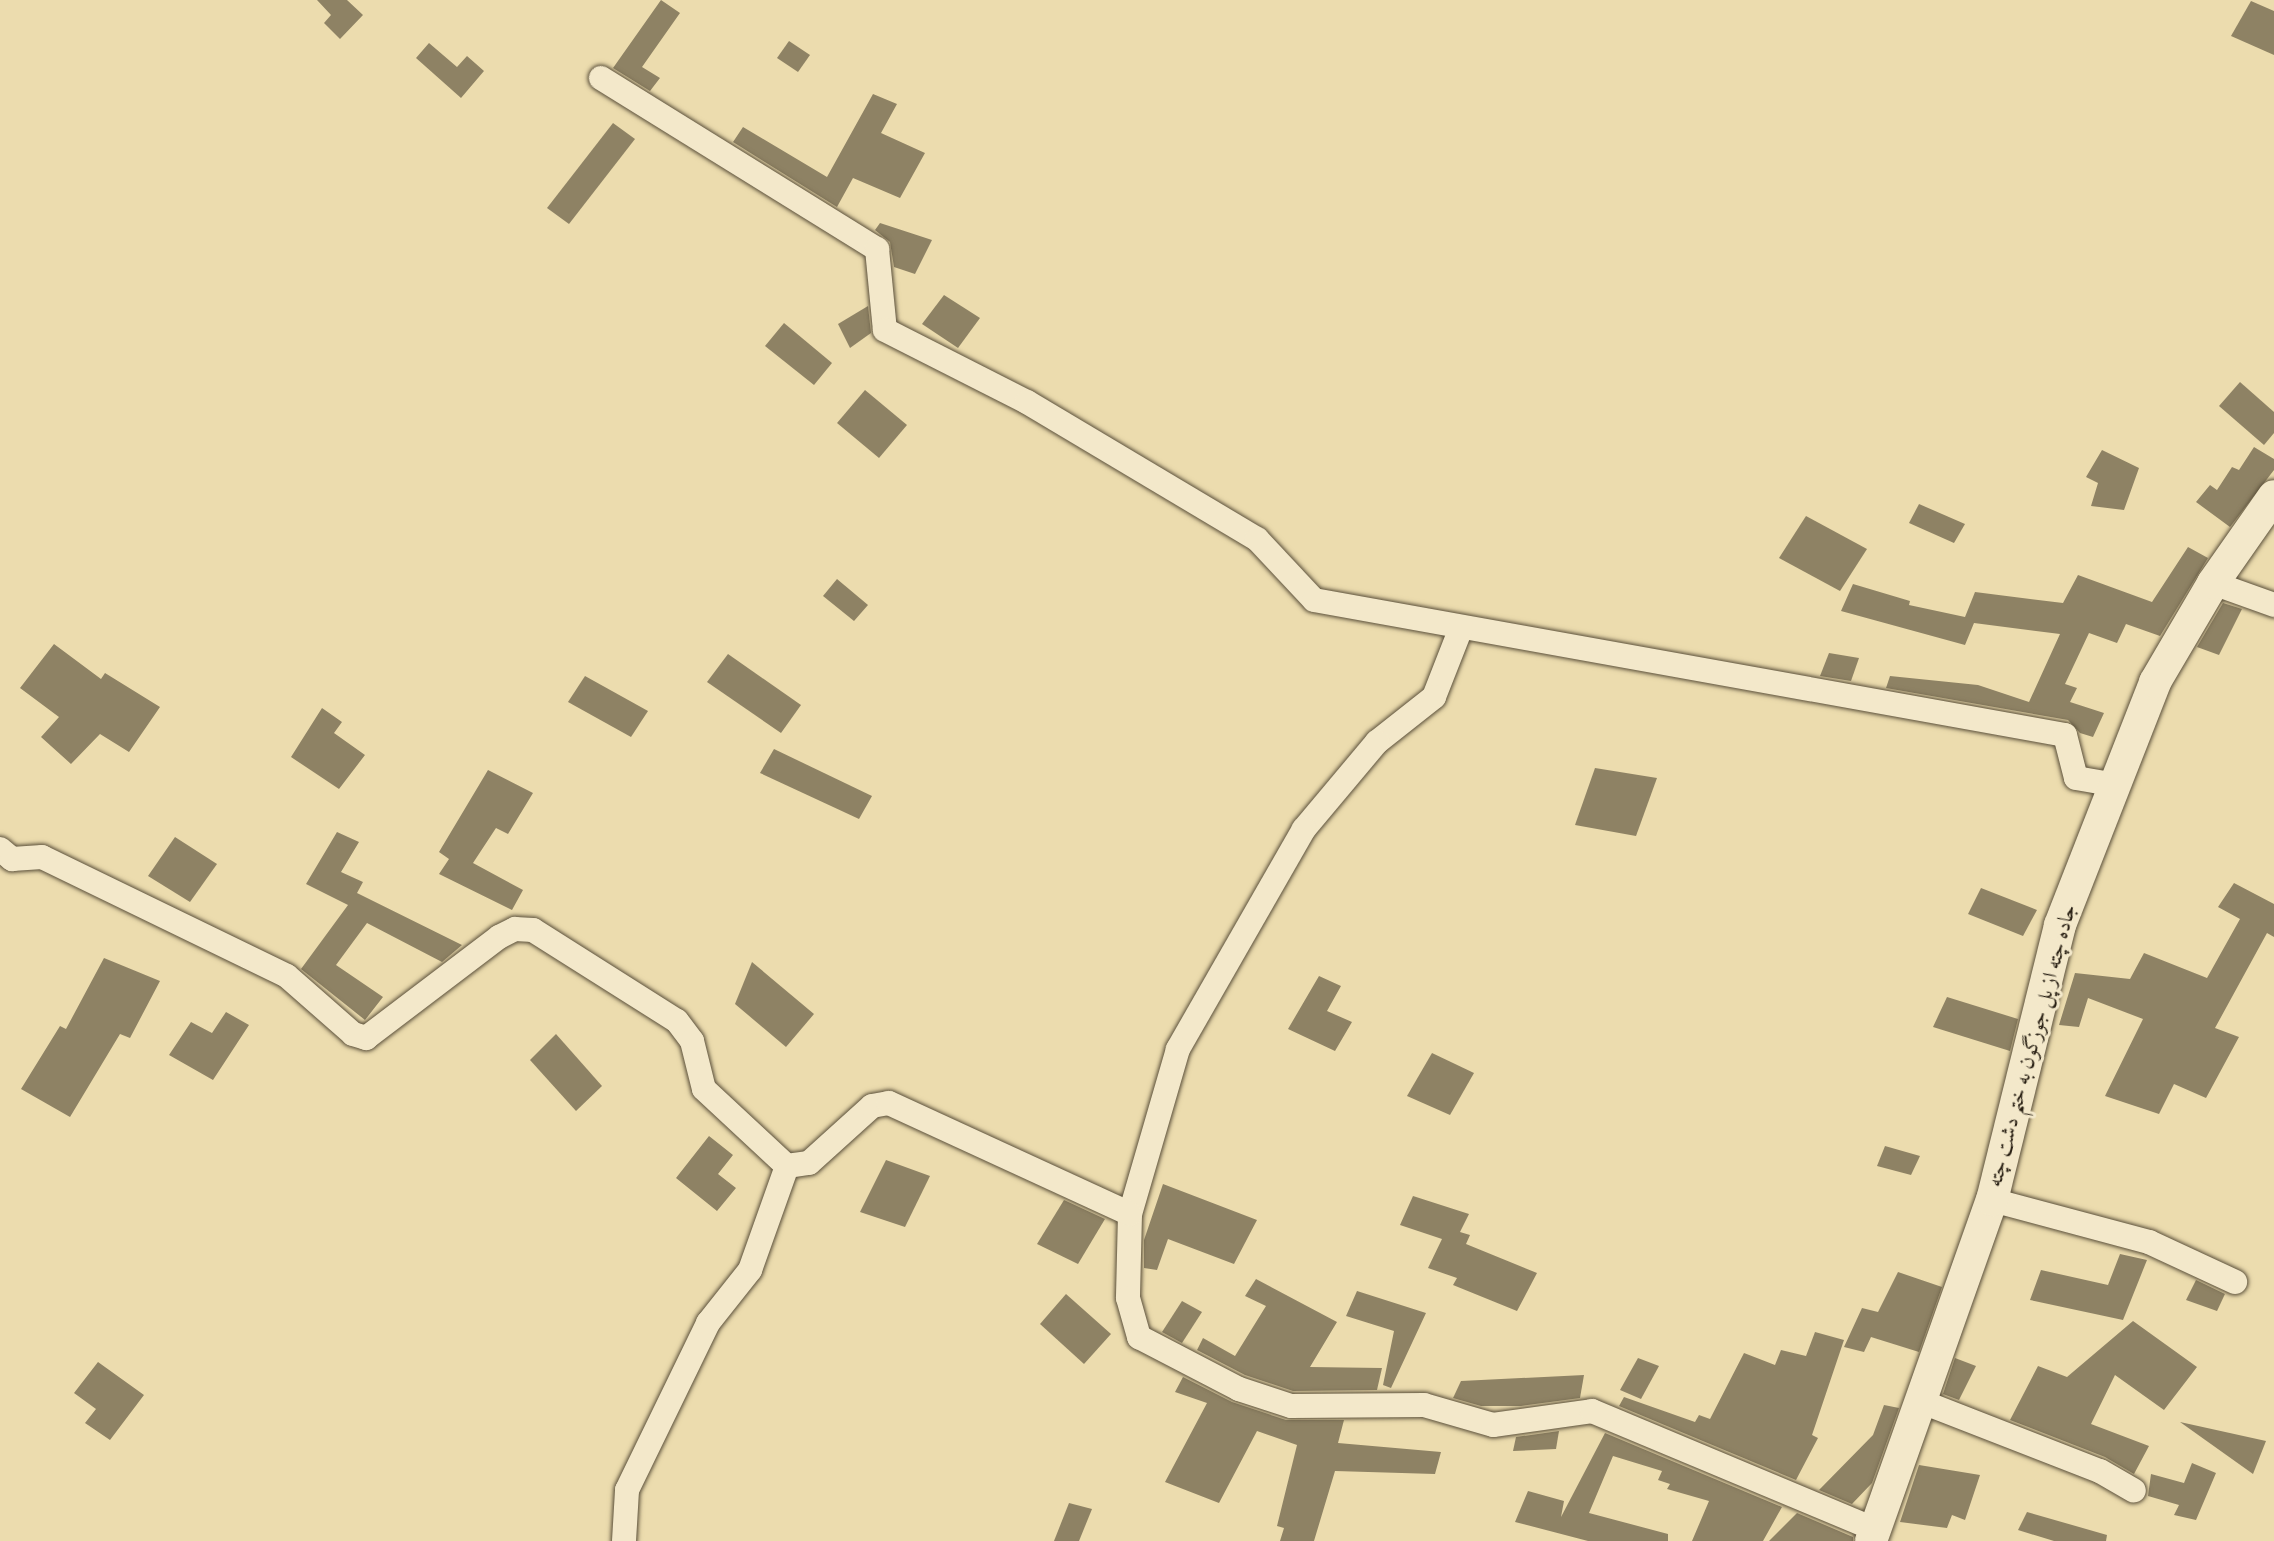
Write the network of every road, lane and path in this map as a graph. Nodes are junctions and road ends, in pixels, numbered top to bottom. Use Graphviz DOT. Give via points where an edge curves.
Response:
graph roads {
  1 [pos="601,78"];
  2 [pos="2274,496"];
  3 [pos="2213,583"];
  4 [pos="2274,605"];
  5 [pos="1461,628"];
  6 [pos="2116,785"];
  7 [pos="0,849"];
  8 [pos="788,1166"];
  9 [pos="1992,1200"];
  10 [pos="1130,1214"];
  11 [pos="2235,1282"];
  12 [pos="1920,1401"];
  13 [pos="2134,1491"];
  14 [pos="1873,1535"];
  15 [pos="624,1541"];
  1 -- 5 [label="street" via="877,249 885,330 1027,402 1257,539 1314,600"];
  2 -- 3 [label="street, جاده چته از پل جوزگون به ختم دشت چته"];
  3 -- 4 [label="street"];
  3 -- 6 [label="street, جاده چته از پل جوزگون به ختم دشت چته" via="2155,682"];
  5 -- 6 [label="street" via="2065,735 2076,778"];
  5 -- 10 [label="street" via="1434,697 1377,742 1304,829 1245,926 1178,1049"];
  6 -- 9 [label="street, جاده چته از پل جوزگون به ختم دشت چته" via="2060,925"];
  7 -- 8 [label="street" via="12,859 42,857 287,976 353,1034 366,1038 499,937 515,929 533,930 677,1021 692,1041 704,1089"];
  8 -- 10 [label="street" via="809,1163 872,1107 888,1102"];
  8 -- 15 [label="street" via="750,1270 708,1323 627,1490"];
  9 -- 11 [label="street" via="2149,1242"];
  9 -- 12 [label="street, جاده چته از پل جوزگون به ختم دشت چته"];
  10 -- 14 [label="street" via="1128,1298 1139,1337 1240,1389 1291,1406 1423,1405 1493,1425 1592,1411"];
  12 -- 13 [label="street" via="2099,1471"];
  12 -- 14 [label="street, جاده چته از پل جوزگون به ختم دشت چته"];
}
